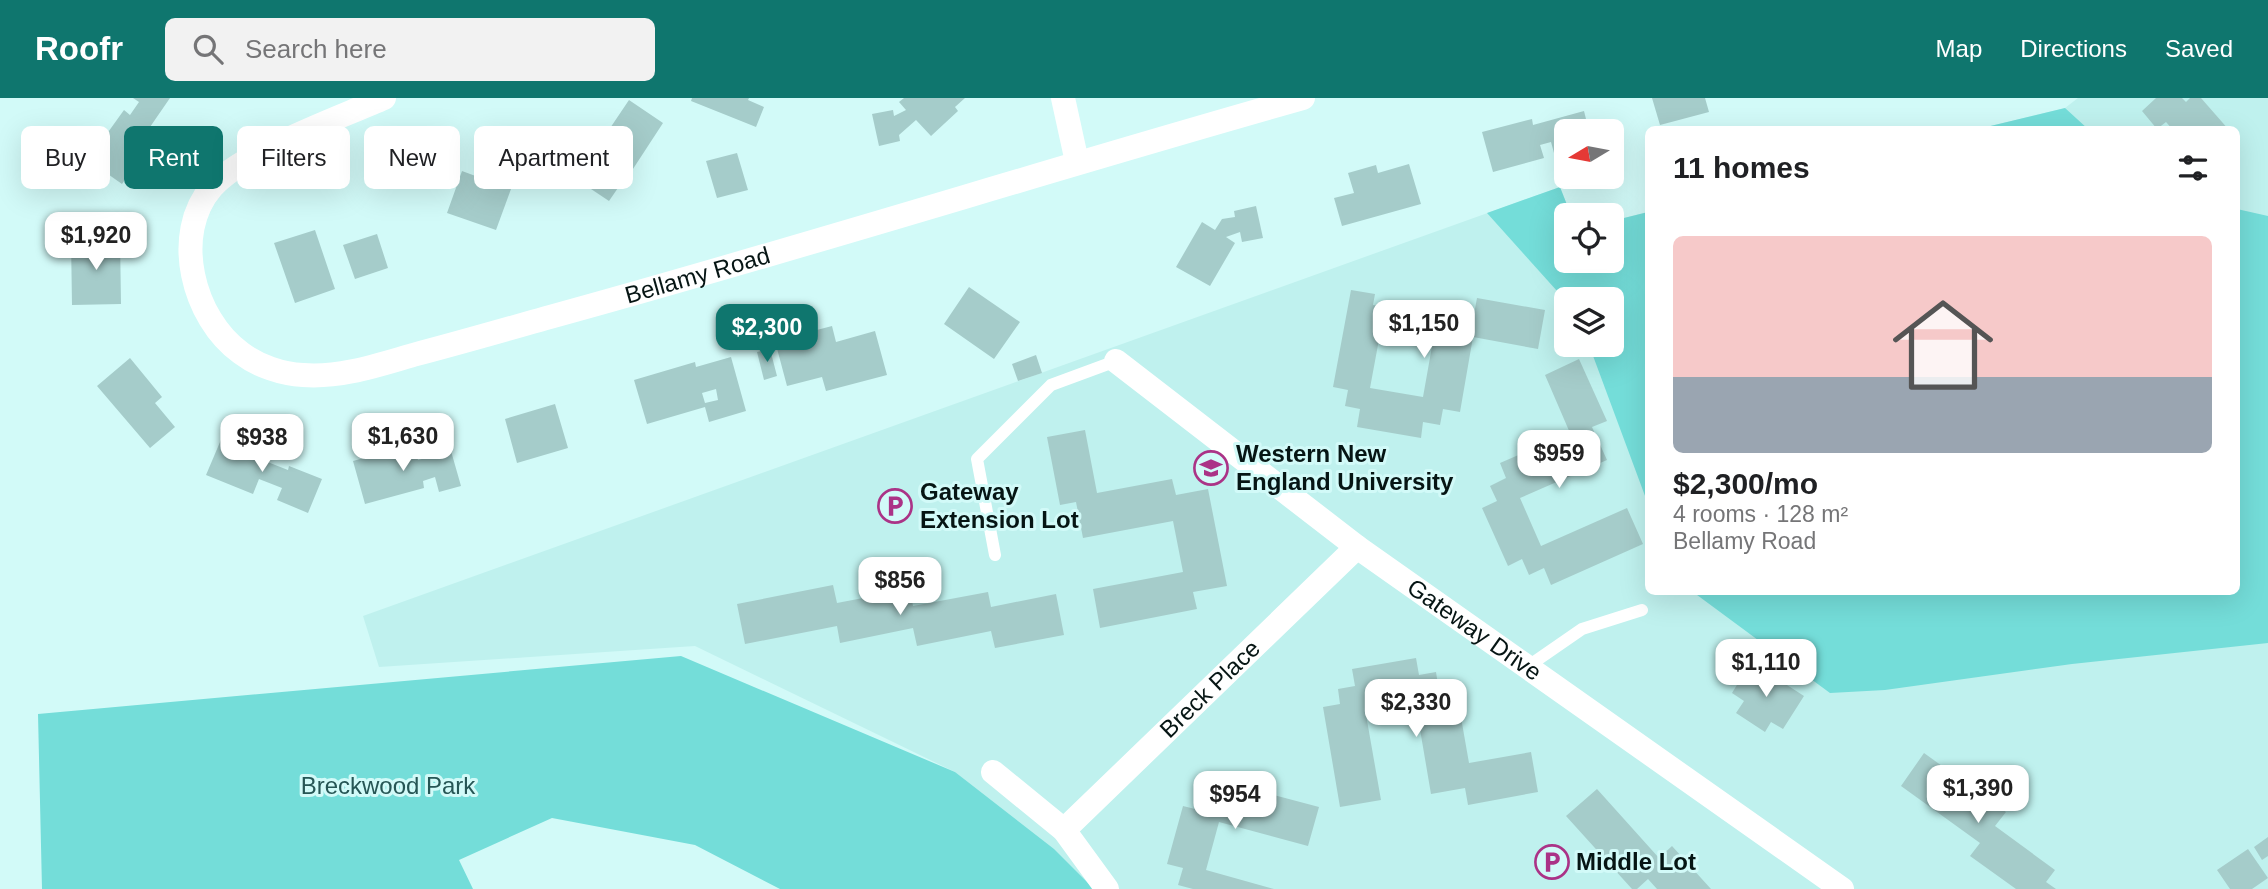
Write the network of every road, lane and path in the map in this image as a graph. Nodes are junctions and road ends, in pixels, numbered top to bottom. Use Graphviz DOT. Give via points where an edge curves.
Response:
graph roads {
  1 [pos="384,98"];
  2 [pos="1063,98"];
  3 [pos="1303,98"];
  4 [pos="1077,162"];
  5 [pos="1116,361"];
  6 [pos="1357,547"];
  7 [pos="995,555"];
  8 [pos="1642,610"];
  9 [pos="1527,667"];
  10 [pos="993,772"];
  11 [pos="1064,830"];
  12 [pos="1107,889"];
  13 [pos="1842,889"];
  1 -- 4 [label="street, Bellamy Road" via="231,170 214,184 197,212 191,246 199,296 216,328 240,353 260,364 304,376 378,365 618,299"];
  2 -- 4 [label="street"];
  3 -- 4 [label="street, Bellamy Road"];
  5 -- 6 [label="street, Gateway Drive"];
  5 -- 7 [label="lane" via="1051,385 977,459"];
  6 -- 9 [label="street, Gateway Drive"];
  6 -- 11 [label="street, Breck Place"];
  8 -- 9 [label="lane" via="1582,629"];
  9 -- 13 [label="street, Gateway Drive"];
  10 -- 11 [label="street"];
  11 -- 12 [label="street"];
}
